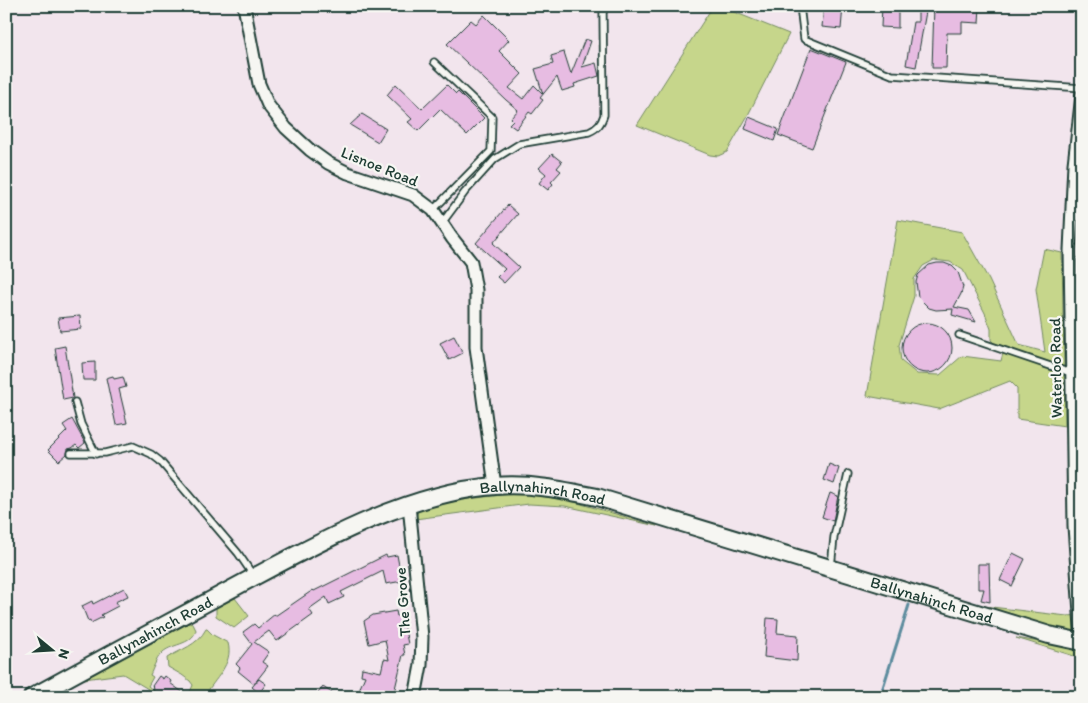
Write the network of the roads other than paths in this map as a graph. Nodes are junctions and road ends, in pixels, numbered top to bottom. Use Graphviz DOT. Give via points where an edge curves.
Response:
graph roads {
  1 [pos="244,6"];
  2 [pos="605,6"];
  3 [pos="800,6"];
  4 [pos="434,62"];
  5 [pos="1082,88"];
  6 [pos="1082,95"];
  7 [pos="433,210"];
  8 [pos="442,222"];
  9 [pos="959,335"];
  10 [pos="1072,373"];
  11 [pos="75,402"];
  12 [pos="71,453"];
  13 [pos="96,454"];
  14 [pos="848,474"];
  15 [pos="495,486"];
  16 [pos="409,505"];
  17 [pos="831,570"];
  18 [pos="254,577"];
  19 [pos="1082,642"];
  20 [pos="32,697"];
  21 [pos="415,697"];
  1 -- 7 [label="street, Lisnoe Road" via="259,84 268,105 286,128 328,162 348,173 413,195"];
  2 -- 8 [label="lane" via="604,115 601,124 589,132 519,144 494,159"];
  3 -- 5 [label="lane" via="804,39 892,75"];
  4 -- 7 [label="lane" via="492,116 491,151"];
  6 -- 10 [label="street, Waterloo Road" via="1074,164 1070,250"];
  7 -- 8 [label="street, Lisnoe Road"];
  8 -- 15 [label="street, Lisnoe Road" via="471,262 476,290 476,347"];
  9 -- 10 [label="lane"];
  10 -- 19 [label="street, Waterloo Road" via="1074,526"];
  11 -- 13 [label="lane" via="81,424"];
  12 -- 13 [label="lane"];
  13 -- 18 [label="lane" via="133,446 152,454 238,553"];
  14 -- 17 [label="lane" via="834,537"];
  15 -- 16 [label="street, Ballynahinch Road" via="459,491"];
  15 -- 17 [label="street, Ballynahinch Road" via="524,485 597,496"];
  16 -- 18 [label="street, Ballynahinch Road" via="327,540"];
  16 -- 21 [label="street, The Grove" via="422,637"];
  17 -- 19 [label="street, Ballynahinch Road"];
  18 -- 20 [label="street, Ballynahinch Road"];
}
